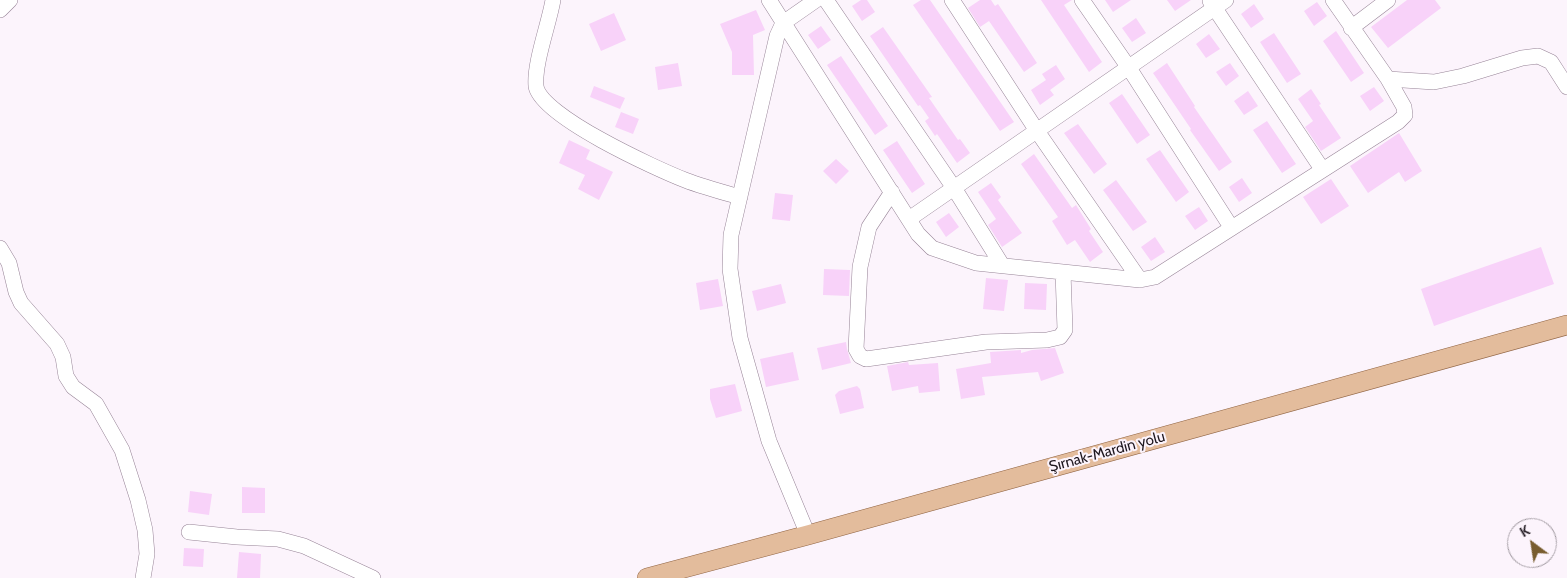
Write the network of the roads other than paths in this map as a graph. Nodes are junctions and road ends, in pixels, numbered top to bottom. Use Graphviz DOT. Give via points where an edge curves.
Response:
graph roads {
  1 [pos="10,0"];
  2 [pos="553,0"];
  3 [pos="768,0"];
  4 [pos="816,0"];
  5 [pos="826,0"];
  6 [pos="952,0"];
  7 [pos="1082,0"];
  8 [pos="1333,0"];
  9 [pos="1388,0"];
  10 [pos="1216,3"];
  11 [pos="0,10"];
  12 [pos="783,23"];
  13 [pos="1351,28"];
  14 [pos="1129,68"];
  15 [pos="1388,79"];
  16 [pos="1567,87"];
  17 [pos="1037,131"];
  18 [pos="1322,169"];
  19 [pos="954,188"];
  20 [pos="892,192"];
  21 [pos="740,197"];
  22 [pos="909,219"];
  23 [pos="1231,227"];
  24 [pos="0,248"];
  25 [pos="1002,265"];
  26 [pos="1063,272"];
  27 [pos="1140,280"];
  28 [pos="1567,325"];
  29 [pos="189,532"];
  30 [pos="808,535"];
  31 [pos="143,578"];
  32 [pos="373,578"];
  33 [pos="647,578"];
  1 -- 11 [label="street"];
  2 -- 21 [label="street" via="537,67 536,88 544,100 575,125 619,150 686,181"];
  3 -- 12 [label="street"];
  4 -- 12 [label="street"];
  5 -- 19 [label="street"];
  6 -- 17 [label="street"];
  7 -- 14 [label="street"];
  8 -- 13 [label="street"];
  9 -- 13 [label="street"];
  10 -- 14 [label="street"];
  10 -- 18 [label="street"];
  12 -- 20 [label="street"];
  12 -- 21 [label="street"];
  13 -- 15 [label="street"];
  14 -- 17 [label="street"];
  14 -- 23 [label="street"];
  15 -- 16 [label="street" via="1434,82 1538,56 1552,62"];
  15 -- 18 [label="street" via="1404,107 1405,115"];
  17 -- 19 [label="street"];
  17 -- 27 [label="street"];
  18 -- 23 [label="street"];
  19 -- 22 [label="street"];
  19 -- 25 [label="street"];
  20 -- 22 [label="street"];
  20 -- 26 [label="street" via="869,227 860,267 856,349 866,359 986,342 1060,337 1065,330"];
  21 -- 30 [label="street" via="731,236 730,269 740,338 769,441"];
  22 -- 25 [label="street" via="932,248 976,262"];
  23 -- 27 [label="street" via="1155,277"];
  24 -- 31 [label="street" via="9,263 21,303 57,344 66,376 73,387 96,404 122,450 145,530 147,554"];
  25 -- 26 [label="street"];
  26 -- 27 [label="street"];
  28 -- 30 [label="main road, Şırnak-Mardin yolu"];
  29 -- 32 [label="street" via="278,539 304,546"];
  30 -- 33 [label="main road, Şırnak-Mardin yolu"];
}
